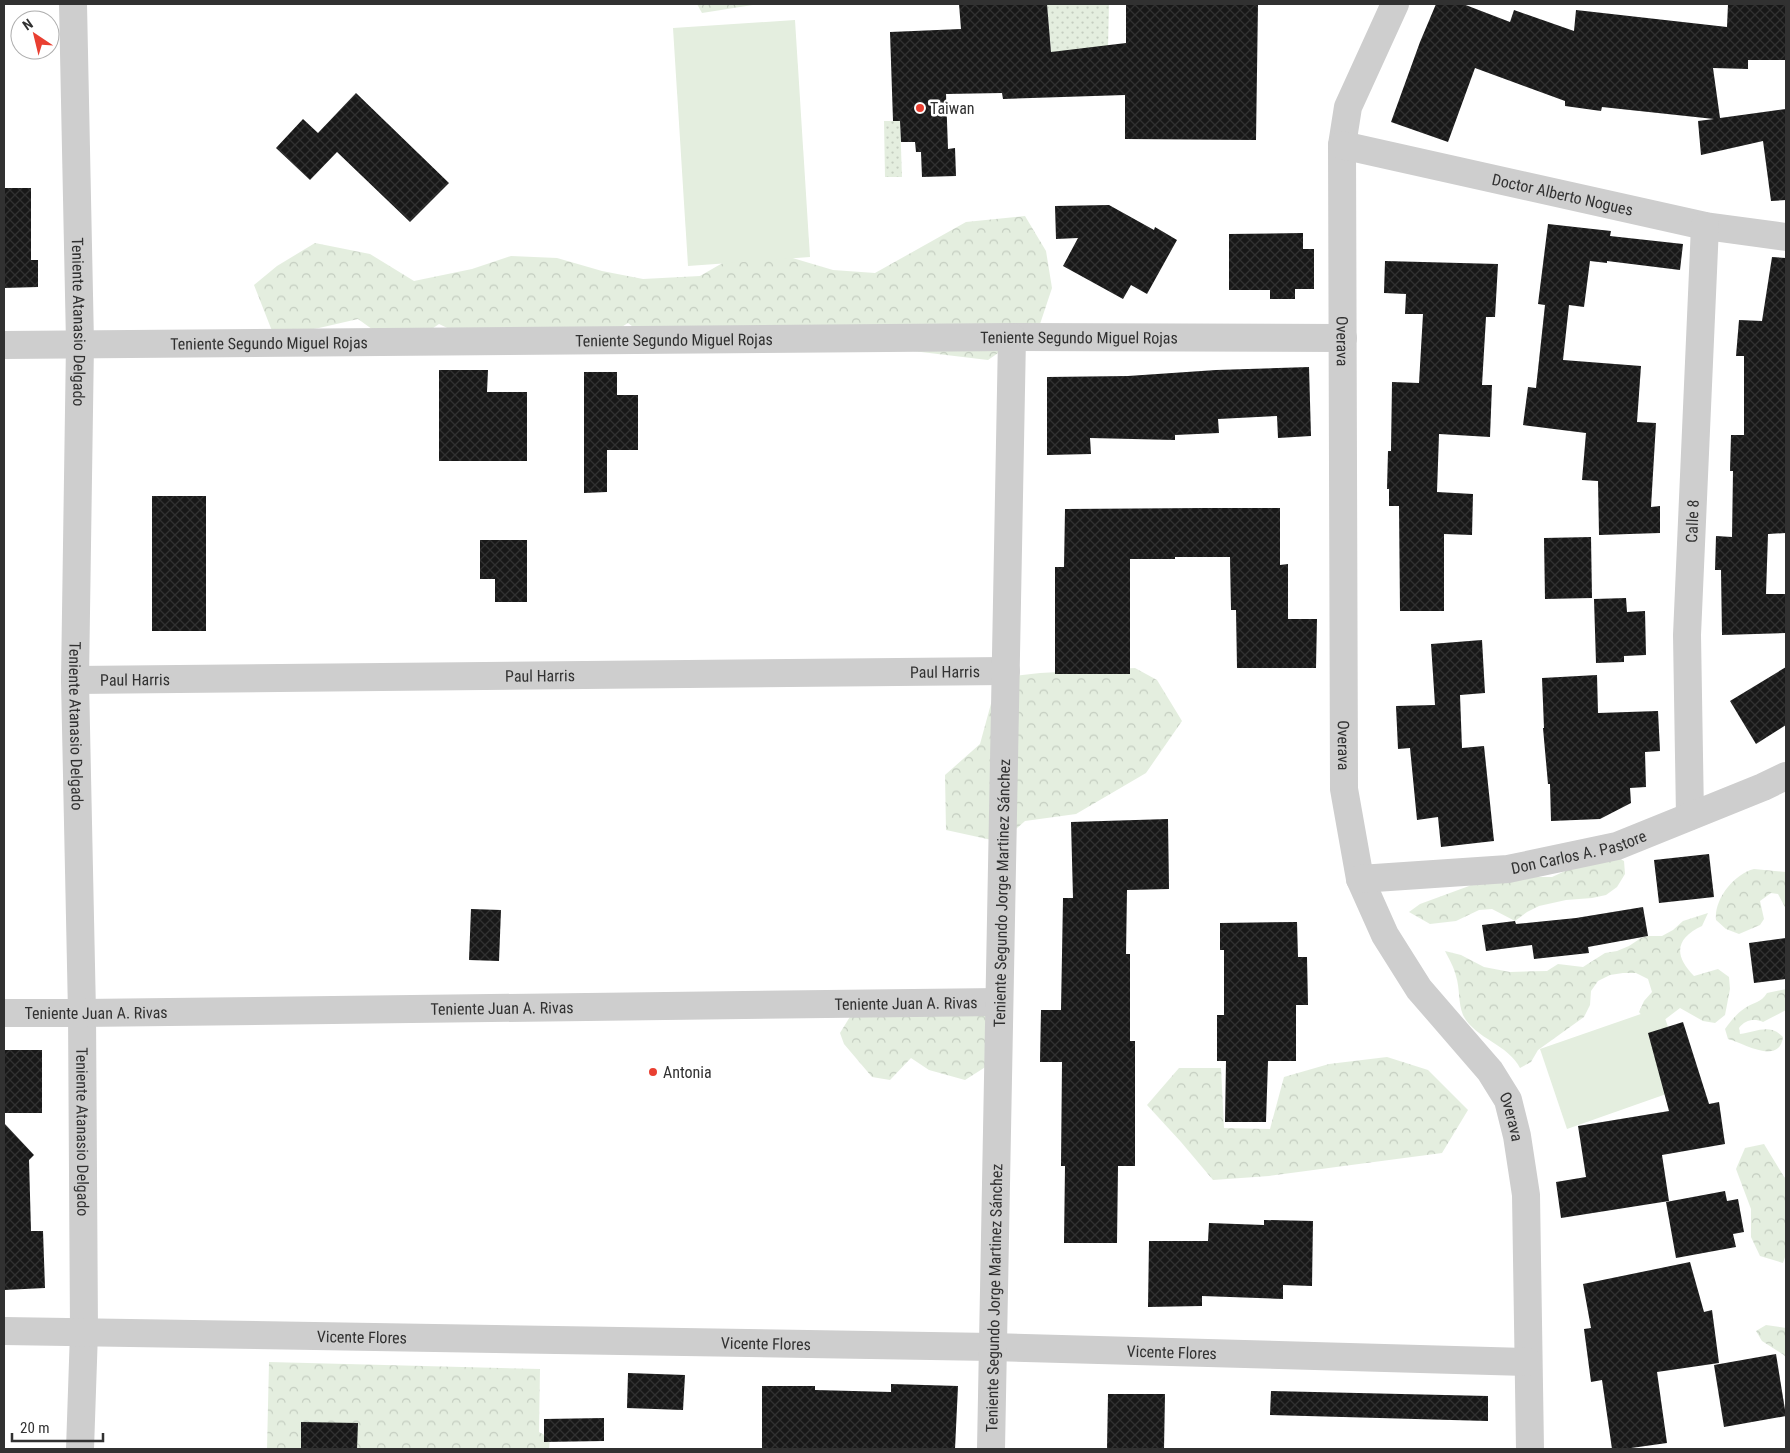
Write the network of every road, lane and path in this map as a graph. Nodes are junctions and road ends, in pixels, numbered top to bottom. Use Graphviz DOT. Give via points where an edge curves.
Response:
graph roads {
  1 [pos="74,4"];
  2 [pos="1395,4"];
  3 [pos="1342,145"];
  4 [pos="1705,226"];
  5 [pos="1786,236"];
  6 [pos="1012,337"];
  7 [pos="1343,338"];
  8 [pos="80,343"];
  9 [pos="4,345"];
  10 [pos="1006,671"];
  11 [pos="75,680"];
  12 [pos="1786,776"];
  13 [pos="1690,816"];
  14 [pos="1360,879"];
  15 [pos="999,1002"];
  16 [pos="4,1012"];
  17 [pos="82,1013"];
  18 [pos="4,1331"];
  19 [pos="84,1332"];
  20 [pos="992,1347"];
  21 [pos="1528,1362"];
  22 [pos="80,1449"];
  23 [pos="990,1449"];
  24 [pos="1530,1449"];
  1 -- 8 [label="street, Teniente Atanasio Delgado"];
  2 -- 3 [label="street, Overava" via="1348,107"];
  3 -- 4 [label="street, Doctor Alberto Nogues"];
  3 -- 7 [label="street, Overava"];
  4 -- 5 [label="street, Doctor Alberto Nogues"];
  4 -- 13 [label="street, Calle 8" via="1687,635"];
  6 -- 7 [label="street, Teniente Segundo Miguel Rojas"];
  6 -- 8 [label="street, Teniente Segundo Miguel Rojas"];
  6 -- 10 [label="street, Teniente Segundo Jorge Martinez Sánchez"];
  7 -- 14 [label="street, Overava" via="1344,789"];
  8 -- 9 [label="street, Teniente Segundo Miguel Rojas"];
  8 -- 11 [label="street, Teniente Atanasio Delgado"];
  10 -- 11 [label="street, Paul Harris"];
  10 -- 15 [label="street, Teniente Segundo Jorge Martinez Sánchez"];
  11 -- 17 [label="street, Teniente Atanasio Delgado"];
  12 -- 13 [label="street, Don Carlos A. Pastore"];
  13 -- 14 [label="street, Don Carlos A. Pastore" via="1617,846 1508,869"];
  14 -- 21 [label="street, Overava" via="1385,935 1419,989 1490,1071 1508,1100 1526,1195"];
  15 -- 17 [label="street, Teniente Juan A. Rivas"];
  15 -- 20 [label="street, Teniente Segundo Jorge Martinez Sánchez"];
  16 -- 17 [label="street, Teniente Juan A. Rivas"];
  17 -- 19 [label="street, Teniente Atanasio Delgado"];
  18 -- 19 [label="street, Vicente Flores"];
  19 -- 20 [label="street, Vicente Flores"];
  19 -- 22 [label="street, Teniente Atanasio Delgado"];
  20 -- 21 [label="street, Vicente Flores"];
  20 -- 23 [label="street, Teniente Segundo Jorge Martinez Sánchez"];
  21 -- 24 [label="street, Overava"];
}
